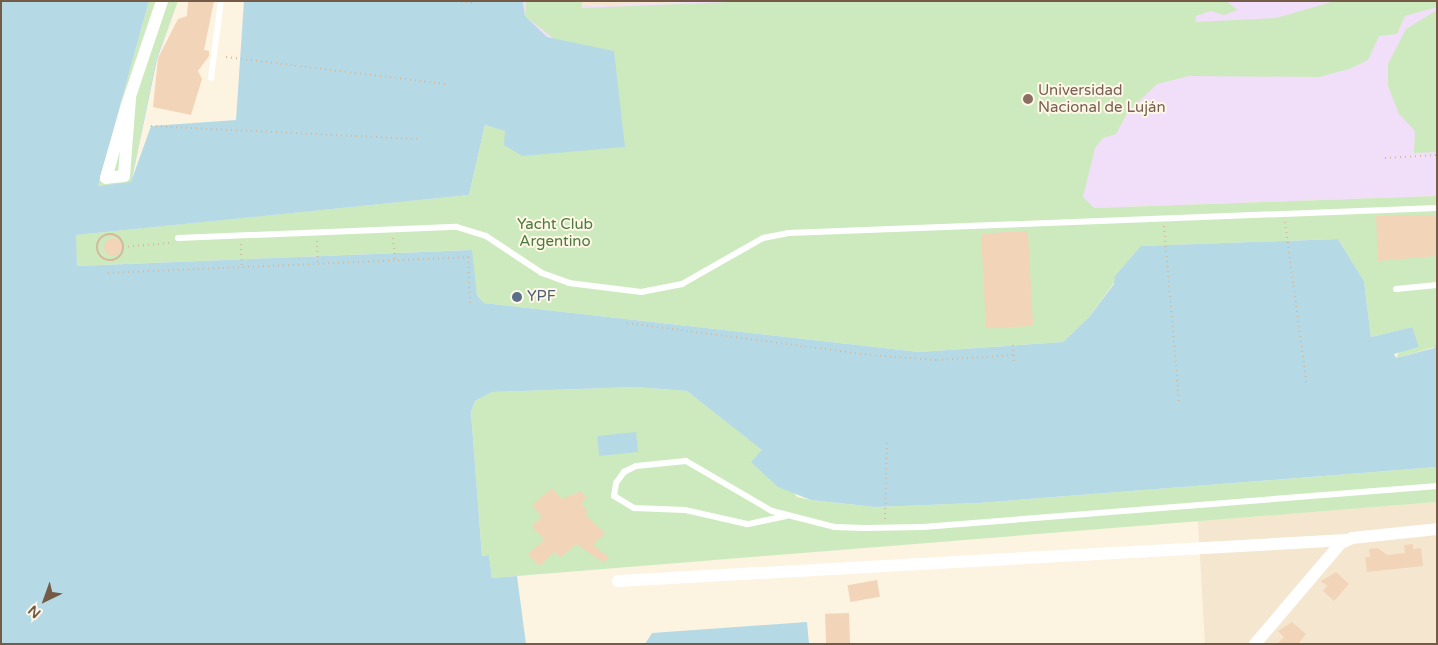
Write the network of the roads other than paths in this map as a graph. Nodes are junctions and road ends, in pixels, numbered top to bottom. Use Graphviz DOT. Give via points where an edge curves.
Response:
graph roads {
  1 [pos="162,1"];
  2 [pos="220,1"];
  3 [pos="211,78"];
  4 [pos="130,98"];
  5 [pos="1437,208"];
  6 [pos="178,238"];
  7 [pos="1437,285"];
  8 [pos="1396,289"];
  9 [pos="1437,486"];
  10 [pos="786,516"];
  11 [pos="1437,529"];
  12 [pos="1346,540"];
  13 [pos="618,580"];
  14 [pos="1254,644"];
  1 -- 4 [label="street"];
  2 -- 3 [label="lane"];
  4 -- 4 [label="street" via="127,105 106,178 124,176"];
  5 -- 6 [label="lane" via="788,233 763,238 682,284 641,292 569,283 470,231 392,227"];
  7 -- 8 [label="lane"];
  9 -- 10 [label="lane" via="885,528 835,527"];
  10 -- 10 [label="lane" via="686,461 636,466 624,472 616,484 614,496 634,508 685,510 747,524"];
  11 -- 12 [label="street"];
  12 -- 13 [label="street"];
  12 -- 14 [label="street"];
}
